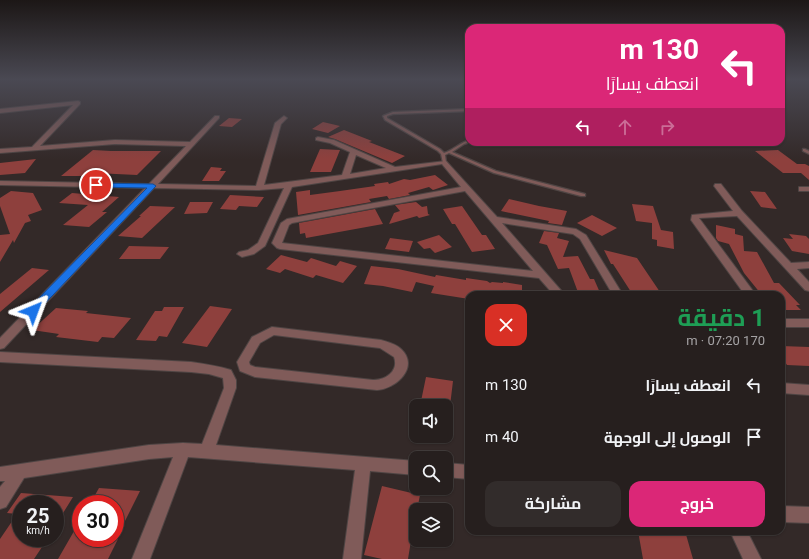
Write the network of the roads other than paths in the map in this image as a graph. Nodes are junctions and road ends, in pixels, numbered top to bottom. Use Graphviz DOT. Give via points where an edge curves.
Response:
graph roads {
  1 [pos="43,106"];
  2 [pos="75,106"];
  3 [pos="465,110"];
  4 [pos="0,111"];
  5 [pos="217,117"];
  6 [pos="284,118"];
  7 [pos="318,139"];
  8 [pos="465,142"];
  9 [pos="191,144"];
  10 [pos="35,147"];
  11 [pos="804,150"];
  12 [pos="0,151"];
  13 [pos="354,152"];
  14 [pos="449,152"];
  15 [pos="809,153"];
  16 [pos="444,158"];
  17 [pos="394,169"];
  18 [pos="345,177"];
  19 [pos="0,183"];
  20 [pos="289,185"];
  21 [pos="153,186"];
  22 [pos="718,186"];
  23 [pos="259,188"];
  24 [pos="467,188"];
  25 [pos="583,195"];
  26 [pos="739,213"];
  27 [pos="494,219"];
  28 [pos="242,254"];
  29 [pos="809,265"];
  30 [pos="788,266"];
  31 [pos="544,275"];
  32 [pos="809,288"];
  33 [pos="557,291"];
  34 [pos="616,291"];
  35 [pos="748,291"];
  36 [pos="785,323"];
  37 [pos="809,323"];
  38 [pos="0,345"];
  39 [pos="0,357"];
  40 [pos="244,368"];
  41 [pos="227,374"];
  42 [pos="785,388"];
  43 [pos="809,390"];
  44 [pos="183,450"];
  45 [pos="207,452"];
  46 [pos="363,464"];
  47 [pos="409,467"];
  48 [pos="20,471"];
  49 [pos="453,471"];
  50 [pos="465,472"];
  51 [pos="0,474"];
  52 [pos="0,500"];
  53 [pos="785,514"];
  54 [pos="809,515"];
  55 [pos="740,535"];
  56 [pos="141,559"];
  57 [pos="352,559"];
  58 [pos="752,559"];
  1 -- 4 [label="street"];
  2 -- 10 [label="street"];
  3 -- 16 [label="lane" via="393,113 385,116 386,119 439,150"];
  5 -- 9 [label="street"];
  6 -- 23 [label="street" via="278,123"];
  7 -- 13 [label="street" via="332,141"];
  8 -- 14 [label="lane"];
  9 -- 10 [label="street" via="115,142"];
  9 -- 21 [label="street"];
  10 -- 12 [label="street"];
  11 -- 15 [label="lane"];
  13 -- 17 [label="street"];
  13 -- 18 [label="street"];
  14 -- 16 [label="lane"];
  14 -- 25 [label="lane" via="495,172"];
  16 -- 17 [label="street"];
  16 -- 24 [label="street"];
  17 -- 18 [label="street"];
  18 -- 20 [label="street"];
  19 -- 21 [label="street"];
  20 -- 23 [label="street"];
  20 -- 28 [label="street" via="262,244 251,252"];
  21 -- 23 [label="street"];
  21 -- 38 [label="street"];
  22 -- 26 [label="street"];
  24 -- 27 [label="street"];
  24 -- 31 [label="street" via="288,221 277,243 280,246"];
  26 -- 30 [label="street"];
  26 -- 35 [label="street" via="698,216 694,220"];
  27 -- 31 [label="street"];
  27 -- 34 [label="street" via="576,232 583,237"];
  29 -- 30 [label="street"];
  30 -- 32 [label="street"];
  31 -- 33 [label="street"];
  36 -- 37 [label="street"];
  39 -- 41 [label="street" via="191,367"];
  40 -- 40 [label="street" via="255,372 373,385 388,383 400,372 401,364 400,356 392,348 381,344 272,331 256,340 243,362"];
  40 -- 41 [label="street"];
  41 -- 45 [label="street" via="230,388"];
  42 -- 43 [label="street"];
  44 -- 45 [label="street"];
  44 -- 48 [label="street" via="149,452"];
  44 -- 56 [label="street"];
  45 -- 46 [label="street"];
  46 -- 47 [label="street"];
  46 -- 57 [label="street"];
  48 -- 51 [label="street"];
  48 -- 52 [label="street"];
  49 -- 50 [label="street"];
  53 -- 54 [label="street"];
  55 -- 58 [label="street"];
}
